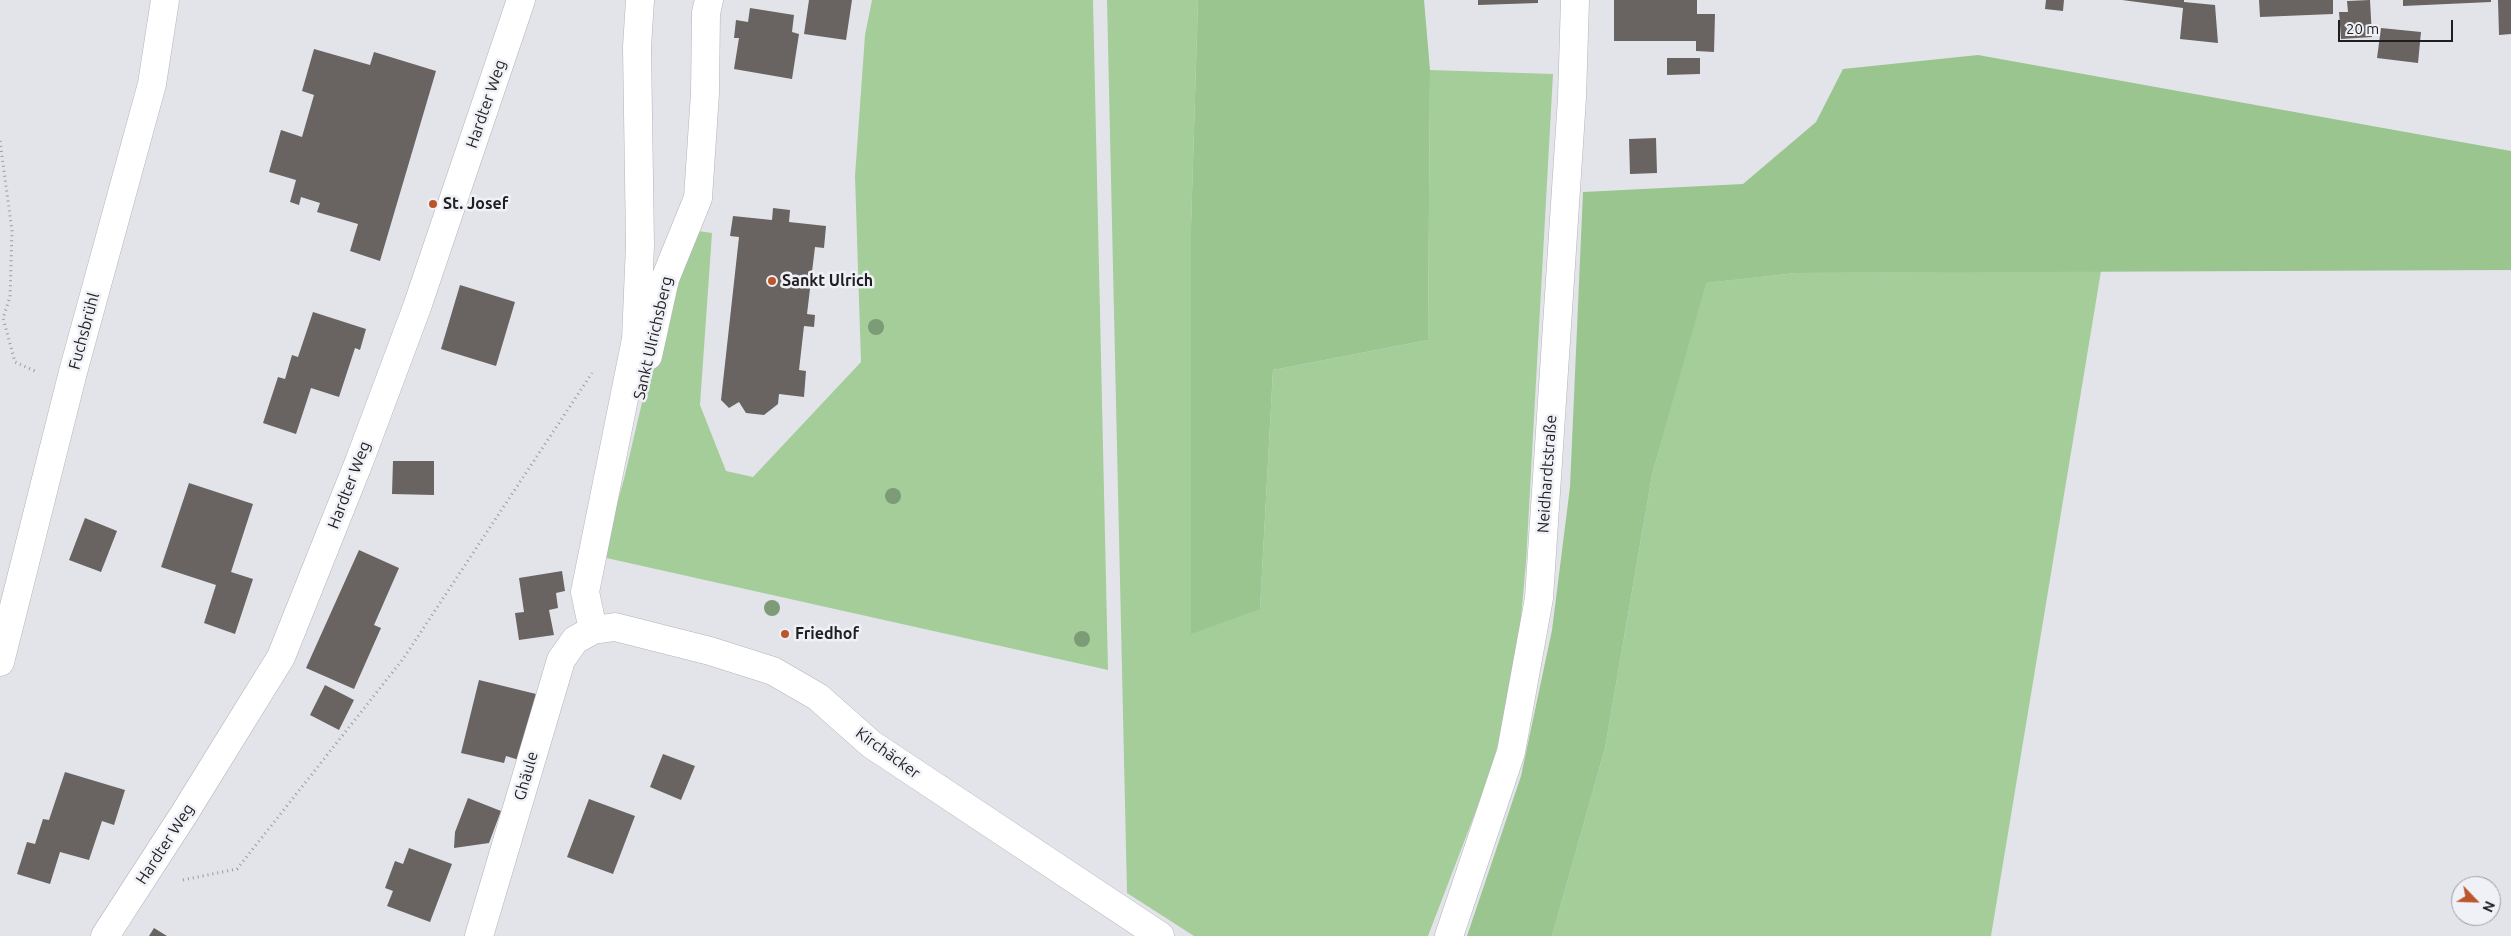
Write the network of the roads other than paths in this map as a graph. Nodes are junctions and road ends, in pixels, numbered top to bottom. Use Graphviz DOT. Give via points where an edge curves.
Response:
graph roads {
  1 [pos="165,0"];
  2 [pos="521,0"];
  3 [pos="640,0"];
  4 [pos="709,0"];
  5 [pos="1575,0"];
  6 [pos="598,525"];
  7 [pos="594,630"];
  8 [pos="0,662"];
  9 [pos="105,936"];
  10 [pos="479,936"];
  11 [pos="1160,936"];
  12 [pos="1449,936"];
  1 -- 8 [label="street, Fuchsbrühl" via="152,84 73,372"];
  2 -- 9 [label="street, Hardter Weg" via="417,307 281,657"];
  3 -- 6 [label="street, Sankt Ulrichsberg" via="637,47 640,245 636,339"];
  4 -- 6 [label="street, Sankt Ulrichsberg" via="698,198 665,279 629,447"];
  5 -- 12 [label="street, Neidhardtstraße" via="1572,98 1538,598 1511,752"];
  6 -- 7 [label="street, Sankt Ulrichsberg" via="584,592"];
  7 -- 10 [label="street, Ghäule" via="575,640 560,660"];
  7 -- 11 [label="street, Kirchäcker" via="614,627 635,631 773,671 818,697 871,744"];
}
